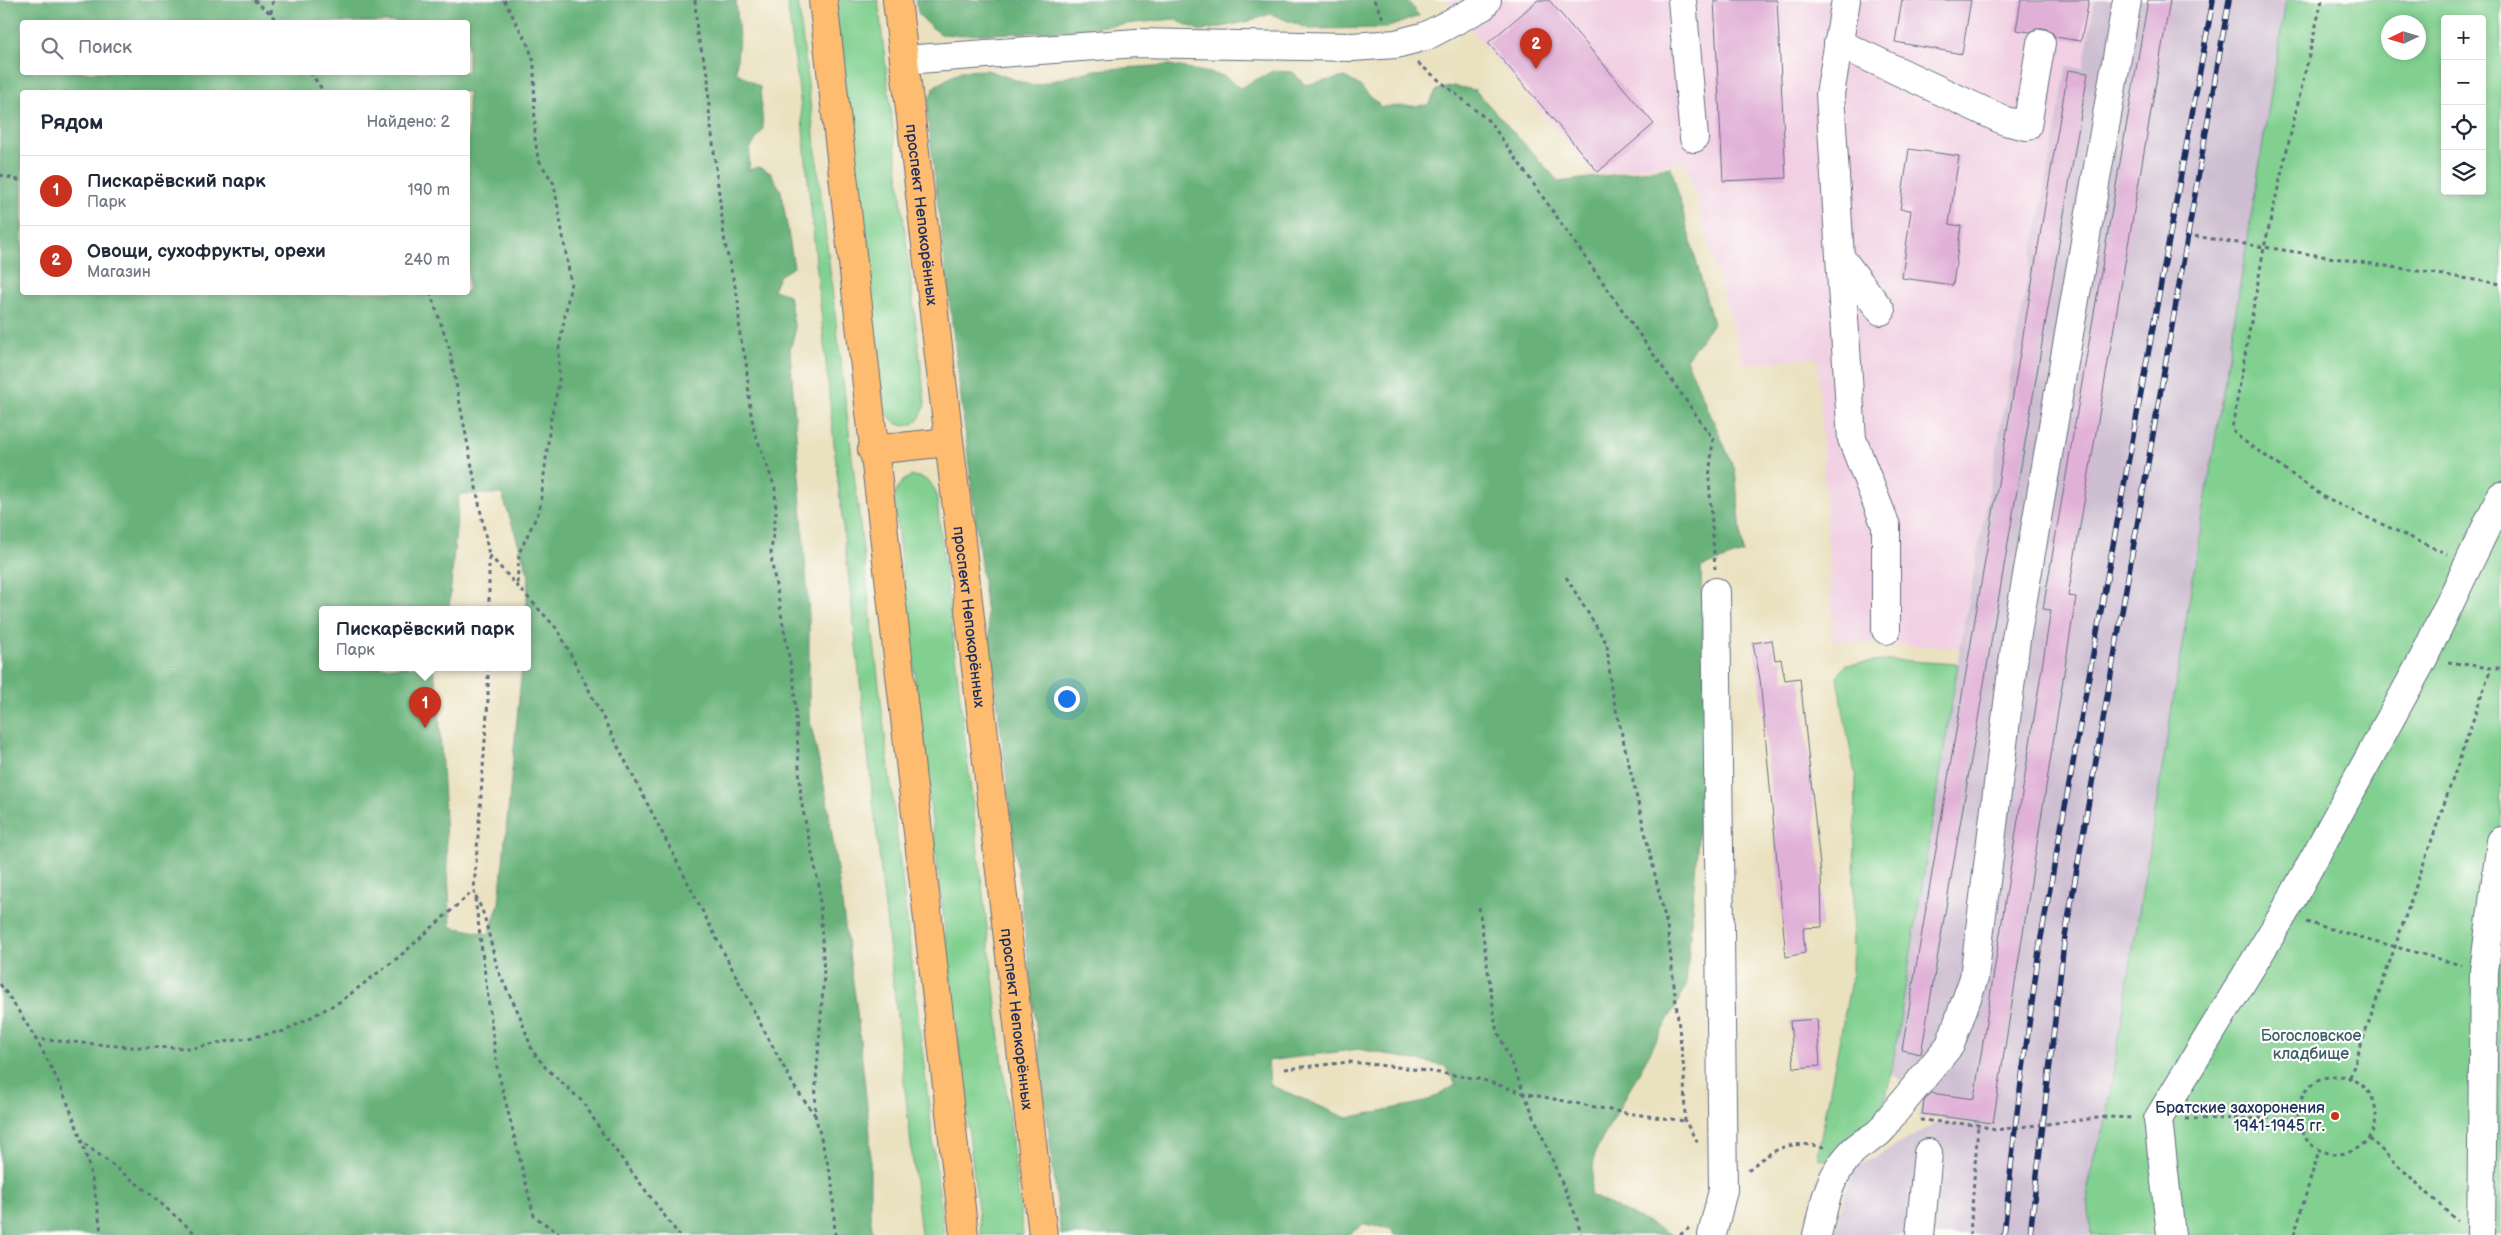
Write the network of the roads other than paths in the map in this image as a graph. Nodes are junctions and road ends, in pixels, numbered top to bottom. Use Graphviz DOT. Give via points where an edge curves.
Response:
graph roads {
  1 [pos="822,0"];
  2 [pos="897,0"];
  3 [pos="1487,0"];
  4 [pos="1682,0"];
  5 [pos="1846,0"];
  6 [pos="2127,0"];
  7 [pos="1838,43"];
  8 [pos="2041,43"];
  9 [pos="904,60"];
  10 [pos="1694,138"];
  11 [pos="1840,257"];
  12 [pos="1881,311"];
  13 [pos="948,442"];
  14 [pos="872,450"];
  15 [pos="2501,496"];
  16 [pos="1716,592"];
  17 [pos="1886,630"];
  18 [pos="2501,841"];
  19 [pos="1928,1153"];
  20 [pos="2470,1228"];
  21 [pos="1702,1230"];
  22 [pos="964,1235"];
  23 [pos="1043,1235"];
  24 [pos="1817,1235"];
  25 [pos="1920,1235"];
  26 [pos="2171,1235"];
  1 -- 14 [label="main road"];
  2 -- 9 [label="main road, проспект Непокорённых"];
  3 -- 9 [label="street" via="1483,6 1426,36 1396,44 1352,47 1136,43"];
  4 -- 10 [label="street"];
  5 -- 7 [label="street"];
  6 -- 24 [label="street" via="2016,639 1974,978 1950,1045 1888,1120 1883,1131 1852,1151 1829,1183"];
  7 -- 8 [label="street" via="2005,121 2027,126"];
  7 -- 11 [label="street" via="1830,94"];
  9 -- 13 [label="main road, проспект Непокорённых"];
  11 -- 12 [label="street"];
  11 -- 17 [label="street" via="1852,439 1886,526"];
  13 -- 14 [label="main road"];
  13 -- 23 [label="main road, проспект Непокорённых"];
  14 -- 22 [label="main road"];
  15 -- 26 [label="street" via="2422,659 2283,915 2158,1119"];
  16 -- 21 [label="street" via="1723,1190"];
  18 -- 20 [label="street" via="2484,972"];
  19 -- 25 [label="street"];
}
